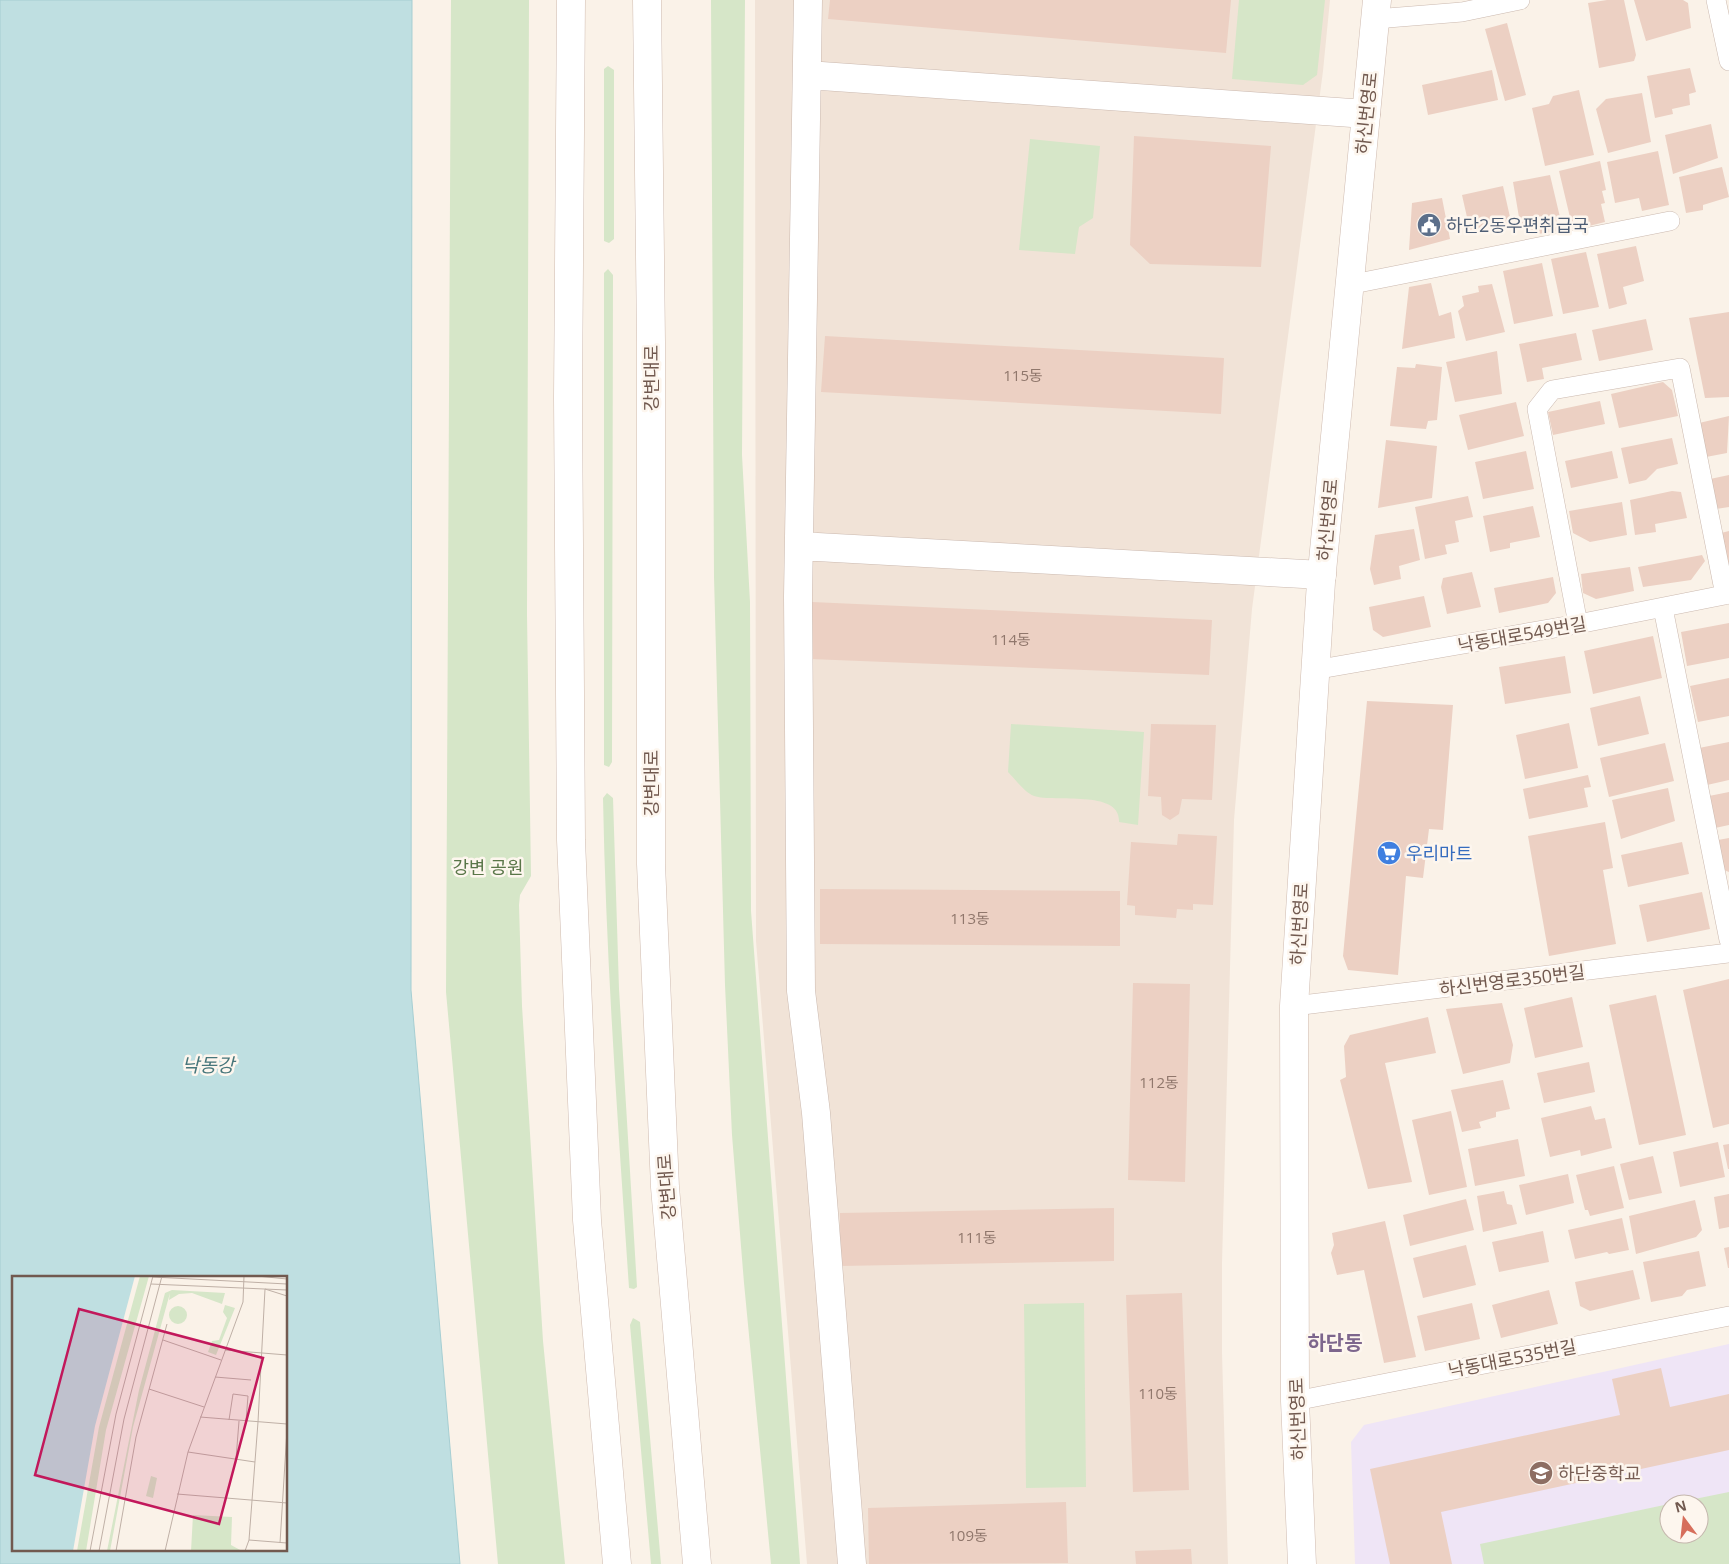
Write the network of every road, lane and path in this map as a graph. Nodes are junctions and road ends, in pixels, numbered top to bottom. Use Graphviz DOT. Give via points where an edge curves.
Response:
graph roads {
  1 [pos="571,0"];
  2 [pos="647,0"];
  3 [pos="808,0"];
  4 [pos="1520,0"];
  5 [pos="1716,0"];
  6 [pos="1376,10"];
  7 [pos="1729,61"];
  8 [pos="807,76"];
  9 [pos="1366,114"];
  10 [pos="1670,220"];
  11 [pos="1348,286"];
  12 [pos="799,546"];
  13 [pos="1322,575"];
  14 [pos="1727,595"];
  15 [pos="1663,608"];
  16 [pos="1578,624"];
  17 [pos="1314,670"];
  18 [pos="1729,940"];
  19 [pos="1729,953"];
  20 [pos="1294,1006"];
  21 [pos="1729,1316"];
  22 [pos="1296,1401"];
  23 [pos="617,1564"];
  24 [pos="697,1564"];
  25 [pos="852,1564"];
  26 [pos="1302,1564"];
  1 -- 23 [label="street" via="568,398 571,840 587,1220"];
  2 -- 24 [label="street, 강변대로" via="651,342 650,864 665,1187"];
  3 -- 8 [label="street"];
  4 -- 6 [label="lane" via="1462,12"];
  5 -- 7 [label="lane"];
  6 -- 9 [label="street, 하신번영로"];
  8 -- 9 [label="street"];
  8 -- 12 [label="street"];
  9 -- 11 [label="street, 하신번영로"];
  10 -- 11 [label="lane"];
  11 -- 13 [label="street, 하신번영로"];
  12 -- 13 [label="street"];
  12 -- 25 [label="street" via="801,991 816,1113"];
  13 -- 17 [label="street, 하신번영로"];
  14 -- 15 [label="lane, 낙동대로549번길"];
  14 -- 16 [label="lane" via="1680,368 1552,390 1537,409"];
  15 -- 16 [label="lane, 낙동대로549번길"];
  15 -- 18 [label="lane"];
  16 -- 17 [label="lane, 낙동대로549번길"];
  17 -- 20 [label="street, 하신번영로"];
  19 -- 20 [label="lane, 하신번영로350번길"];
  20 -- 22 [label="street, 하신번영로"];
  21 -- 22 [label="lane, 낙동대로535번길"];
  22 -- 26 [label="street, 하신번영로"];
}
